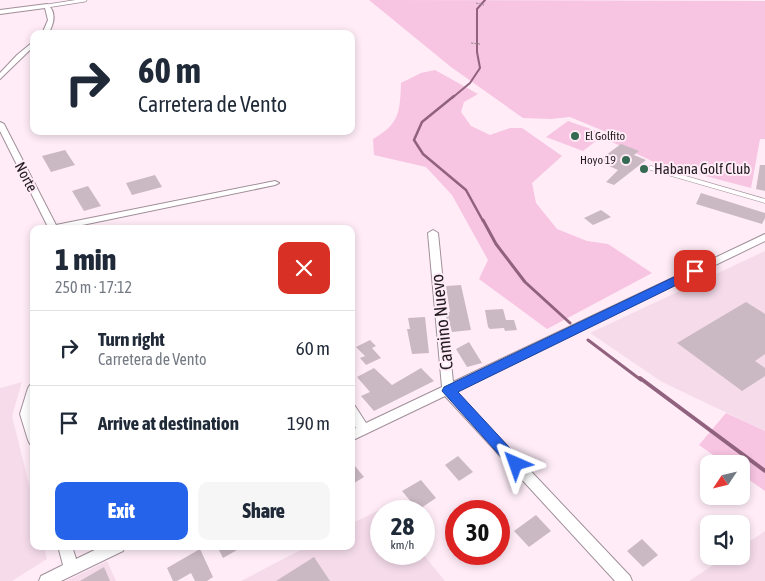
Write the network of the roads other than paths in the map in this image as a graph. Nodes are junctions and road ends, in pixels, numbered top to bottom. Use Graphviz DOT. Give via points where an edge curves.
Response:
graph roads {
  1 [pos="85,0"];
  2 [pos="47,6"];
  3 [pos="0,12"];
  4 [pos="47,30"];
  5 [pos="30,47"];
  6 [pos="0,77"];
  7 [pos="0,124"];
  8 [pos="651,168"];
  9 [pos="275,183"];
  10 [pos="765,201"];
  11 [pos="52,225"];
  12 [pos="69,225"];
  13 [pos="433,233"];
  14 [pos="765,237"];
  15 [pos="448,391"];
  16 [pos="30,401"];
  17 [pos="355,415"];
  18 [pos="30,427"];
  19 [pos="364,430"];
  20 [pos="355,434"];
  21 [pos="66,550"];
  22 [pos="109,550"];
  23 [pos="71,568"];
  24 [pos="46,581"];
  25 [pos="625,581"];
  1 -- 2 [label="lane"];
  2 -- 3 [label="street"];
  2 -- 4 [label="street" via="50,22"];
  5 -- 6 [label="street"];
  7 -- 11 [label="street, Norte"];
  8 -- 10 [label="lane"];
  9 -- 12 [label="street"];
  13 -- 15 [label="street, Camino Nuevo"];
  14 -- 15 [label="street"];
  15 -- 19 [label="street"];
  15 -- 25 [label="street, Camino Nuevo"];
  16 -- 18 [label="street" via="26,414"];
  17 -- 19 [label="street"];
  19 -- 20 [label="street"];
  21 -- 23 [label="street"];
  22 -- 23 [label="street"];
  23 -- 24 [label="street"];
}
